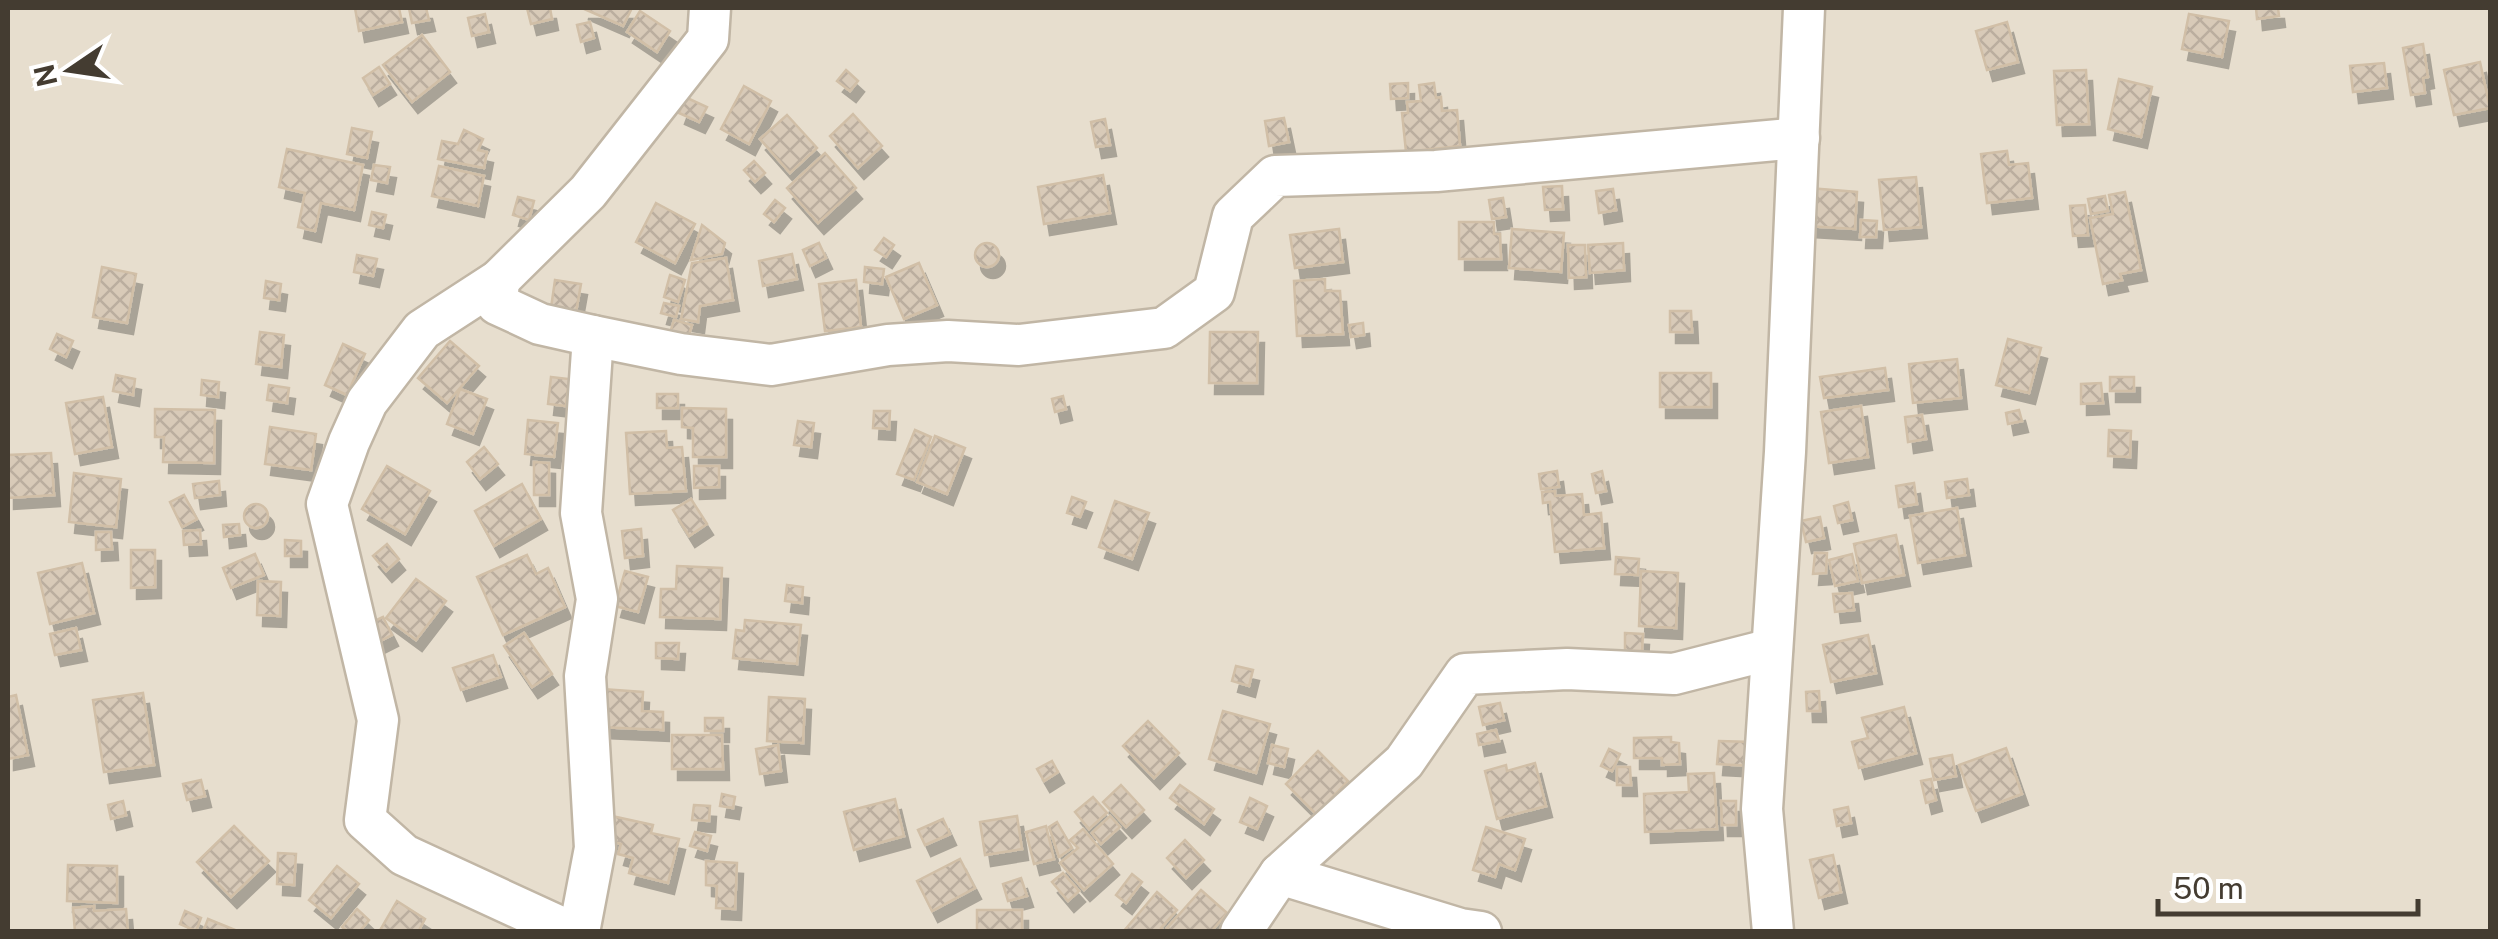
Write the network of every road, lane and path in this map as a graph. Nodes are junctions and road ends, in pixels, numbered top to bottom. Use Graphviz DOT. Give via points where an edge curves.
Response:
graph roads {
  1 [pos="710,8"];
  2 [pos="1804,8"];
  3 [pos="1799,138"];
  4 [pos="499,280"];
  5 [pos="593,336"];
  6 [pos="1772,648"];
  7 [pos="1280,874"];
  8 [pos="571,932"];
  9 [pos="578,932"];
  10 [pos="1241,932"];
  11 [pos="1481,932"];
  12 [pos="1773,932"];
  1 -- 4 [label="street" via="708,39 588,192"];
  2 -- 3 [label="street"];
  3 -- 5 [label="street" via="1436,171 1275,176 1233,216 1214,292 1164,328 1018,345 888,345 771,364"];
  3 -- 6 [label="street"];
  4 -- 5 [label="street" via="498,304 540,324"];
  4 -- 8 [label="street" via="422,330 367,402 327,504 378,720 365,820 404,855"];
  5 -- 9 [label="street" via="581,513 597,599 585,676 594,848"];
  6 -- 7 [label="street" via="1674,674 1466,674 1404,762"];
  6 -- 12 [label="street" via="1762,809"];
  7 -- 10 [label="street"];
  7 -- 11 [label="street"];
}
